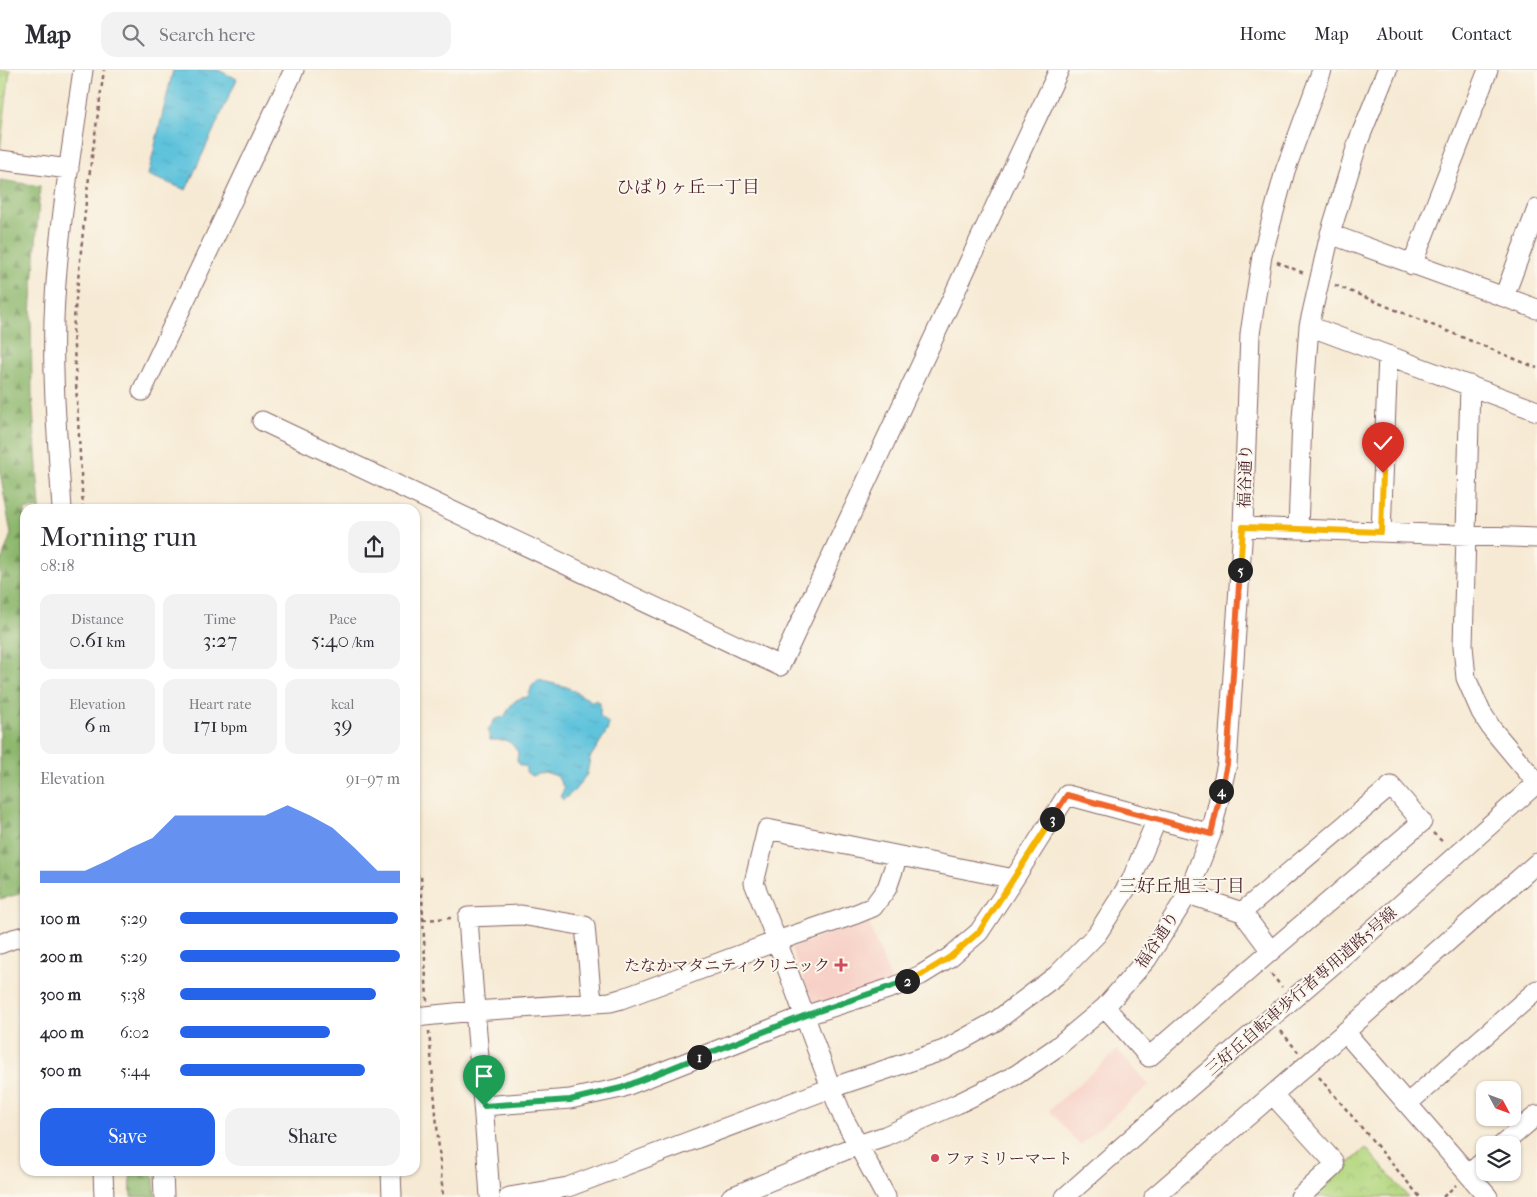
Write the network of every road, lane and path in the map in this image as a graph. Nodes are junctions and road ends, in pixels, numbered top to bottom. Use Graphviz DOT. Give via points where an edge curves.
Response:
graph roads {
  1 [pos="83,70"];
  2 [pos="104,70"];
  3 [pos="294,70"];
  4 [pos="1059,70"];
  5 [pos="1322,70"];
  6 [pos="1387,70"];
  7 [pos="1488,70"];
  8 [pos="0,160"];
  9 [pos="69,169"];
  10 [pos="1537,209"];
  11 [pos="1330,234"];
  12 [pos="1262,256"];
  13 [pos="1412,265"];
  14 [pos="1320,278"];
  15 [pos="1504,297"];
  16 [pos="1537,309"];
  17 [pos="1309,326"];
  18 [pos="1388,354"];
  19 [pos="1537,368"];
  20 [pos="1470,385"];
  21 [pos="142,392"];
  22 [pos="1537,411"];
  23 [pos="262,421"];
  24 [pos="62,504"];
  25 [pos="83,504"];
  26 [pos="1243,527"];
  27 [pos="1298,529"];
  28 [pos="1381,532"];
  29 [pos="1466,535"];
  30 [pos="1537,538"];
  31 [pos="1537,783"];
  32 [pos="1157,819"];
  33 [pos="1422,822"];
  34 [pos="1211,834"];
  35 [pos="1455,855"];
  36 [pos="898,856"];
  37 [pos="1537,863"];
  38 [pos="420,875"];
  39 [pos="1014,879"];
  40 [pos="1188,894"];
  41 [pos="1242,912"];
  42 [pos="468,917"];
  43 [pos="423,920"];
  44 [pos="20,937"];
  45 [pos="777,941"];
  46 [pos="0,944"];
  47 [pos="1265,956"];
  48 [pos="1537,990"];
  49 [pos="1292,1000"];
  50 [pos="592,1003"];
  51 [pos="1105,1007"];
  52 [pos="474,1011"];
  53 [pos="804,1016"];
  54 [pos="422,1017"];
  55 [pos="1270,1018"];
  56 [pos="1345,1032"];
  57 [pos="1308,1064"];
  58 [pos="831,1088"];
  59 [pos="1273,1095"];
  60 [pos="1408,1103"];
  61 [pos="484,1106"];
  62 [pos="1537,1114"];
  63 [pos="1512,1136"];
  64 [pos="858,1145"];
  65 [pos="1476,1168"];
  66 [pos="1469,1174"];
  67 [pos="102,1176"];
  68 [pos="163,1176"];
  69 [pos="391,1176"];
  70 [pos="104,1197"];
  71 [pos="164,1197"];
  72 [pos="392,1197"];
  73 [pos="443,1197"];
  74 [pos="490,1197"];
  75 [pos="508,1197"];
  76 [pos="731,1197"];
  77 [pos="886,1197"];
  78 [pos="1065,1197"];
  79 [pos="1154,1197"];
  80 [pos="1300,1197"];
  81 [pos="1420,1197"];
  82 [pos="1488,1197"];
  1 -- 9 [label="street"];
  2 -- 25 [label="path" via="73,329"];
  3 -- 21 [label="street"];
  4 -- 23 [label="street" via="780,666"];
  5 -- 12 [label="street, 福谷通り" via="1285,171"];
  6 -- 11 [label="street" via="1358,142"];
  7 -- 13 [label="street"];
  8 -- 9 [label="street"];
  9 -- 24 [label="street" via="54,320"];
  10 -- 15 [label="street"];
  11 -- 13 [label="street"];
  11 -- 14 [label="street"];
  12 -- 14 [label="path"];
  12 -- 26 [label="street, 福谷通り" via="1250,334"];
  13 -- 15 [label="street"];
  14 -- 17 [label="street"];
  14 -- 19 [label="path"];
  15 -- 16 [label="street"];
  17 -- 18 [label="street"];
  17 -- 27 [label="street"];
  18 -- 20 [label="street"];
  18 -- 28 [label="street"];
  20 -- 22 [label="street"];
  20 -- 29 [label="street"];
  26 -- 27 [label="street"];
  26 -- 34 [label="street, 福谷通り" via="1227,764"];
  27 -- 28 [label="street"];
  28 -- 29 [label="street"];
  29 -- 30 [label="street"];
  29 -- 31 [label="street" via="1463,646 1466,678 1492,729"];
  31 -- 35 [label="street, 三好丘自転車歩行者専用道路5号線"];
  32 -- 34 [label="street"];
  32 -- 39 [label="street" via="1067,795"];
  32 -- 58 [label="street" via="1131,881 1096,934 1057,975 996,1021 944,1050"];
  33 -- 35 [label="path"];
  33 -- 41 [label="street" via="1391,786"];
  33 -- 47 [label="street"];
  34 -- 40 [label="street, 福谷通り"];
  35 -- 49 [label="street, 三好丘自転車歩行者専用道路5号線"];
  36 -- 39 [label="street"];
  36 -- 45 [label="street" via="887,888 873,907"];
  36 -- 45 [label="street" via="767,829 754,882"];
  37 -- 56 [label="street"];
  38 -- 43 [label="path"];
  39 -- 53 [label="street" via="979,932 943,962 894,987"];
  40 -- 41 [label="street"];
  40 -- 51 [label="street, 福谷通り" via="1147,959"];
  41 -- 47 [label="street"];
  42 -- 43 [label="path"];
  42 -- 50 [label="street" via="521,914 585,926"];
  42 -- 52 [label="street"];
  43 -- 54 [label="path"];
  44 -- 46 [label="street"];
  45 -- 50 [label="street" via="621,999"];
  45 -- 53 [label="street"];
  47 -- 49 [label="path"];
  47 -- 51 [label="street" via="1149,1057"];
  48 -- 60 [label="street"];
  49 -- 55 [label="street, 三好丘自転車歩行者専用道路5号線"];
  50 -- 52 [label="street"];
  51 -- 64 [label="street, 福谷通り" via="1057,1047 1016,1075 885,1136"];
  52 -- 54 [label="street"];
  52 -- 61 [label="street"];
  53 -- 58 [label="street"];
  53 -- 61 [label="street" via="621,1088 570,1100"];
  54 -- 73 [label="path"];
  55 -- 57 [label="path"];
  55 -- 78 [label="street, 三好丘自転車歩行者専用道路5号線"];
  56 -- 57 [label="street"];
  56 -- 60 [label="street"];
  57 -- 59 [label="street"];
  57 -- 81 [label="path"];
  58 -- 64 [label="street"];
  58 -- 75 [label="street" via="568,1187"];
  59 -- 79 [label="street"];
  59 -- 80 [label="street" via="1333,1160 1334,1166"];
  60 -- 66 [label="street"];
  61 -- 74 [label="street"];
  62 -- 63 [label="street"];
  64 -- 76 [label="street, 福谷通り"];
  64 -- 77 [label="street"];
  65 -- 66 [label="street"];
  66 -- 82 [label="street"];
  67 -- 70 [label="street"];
  68 -- 71 [label="street"];
  69 -- 72 [label="street"];
}
